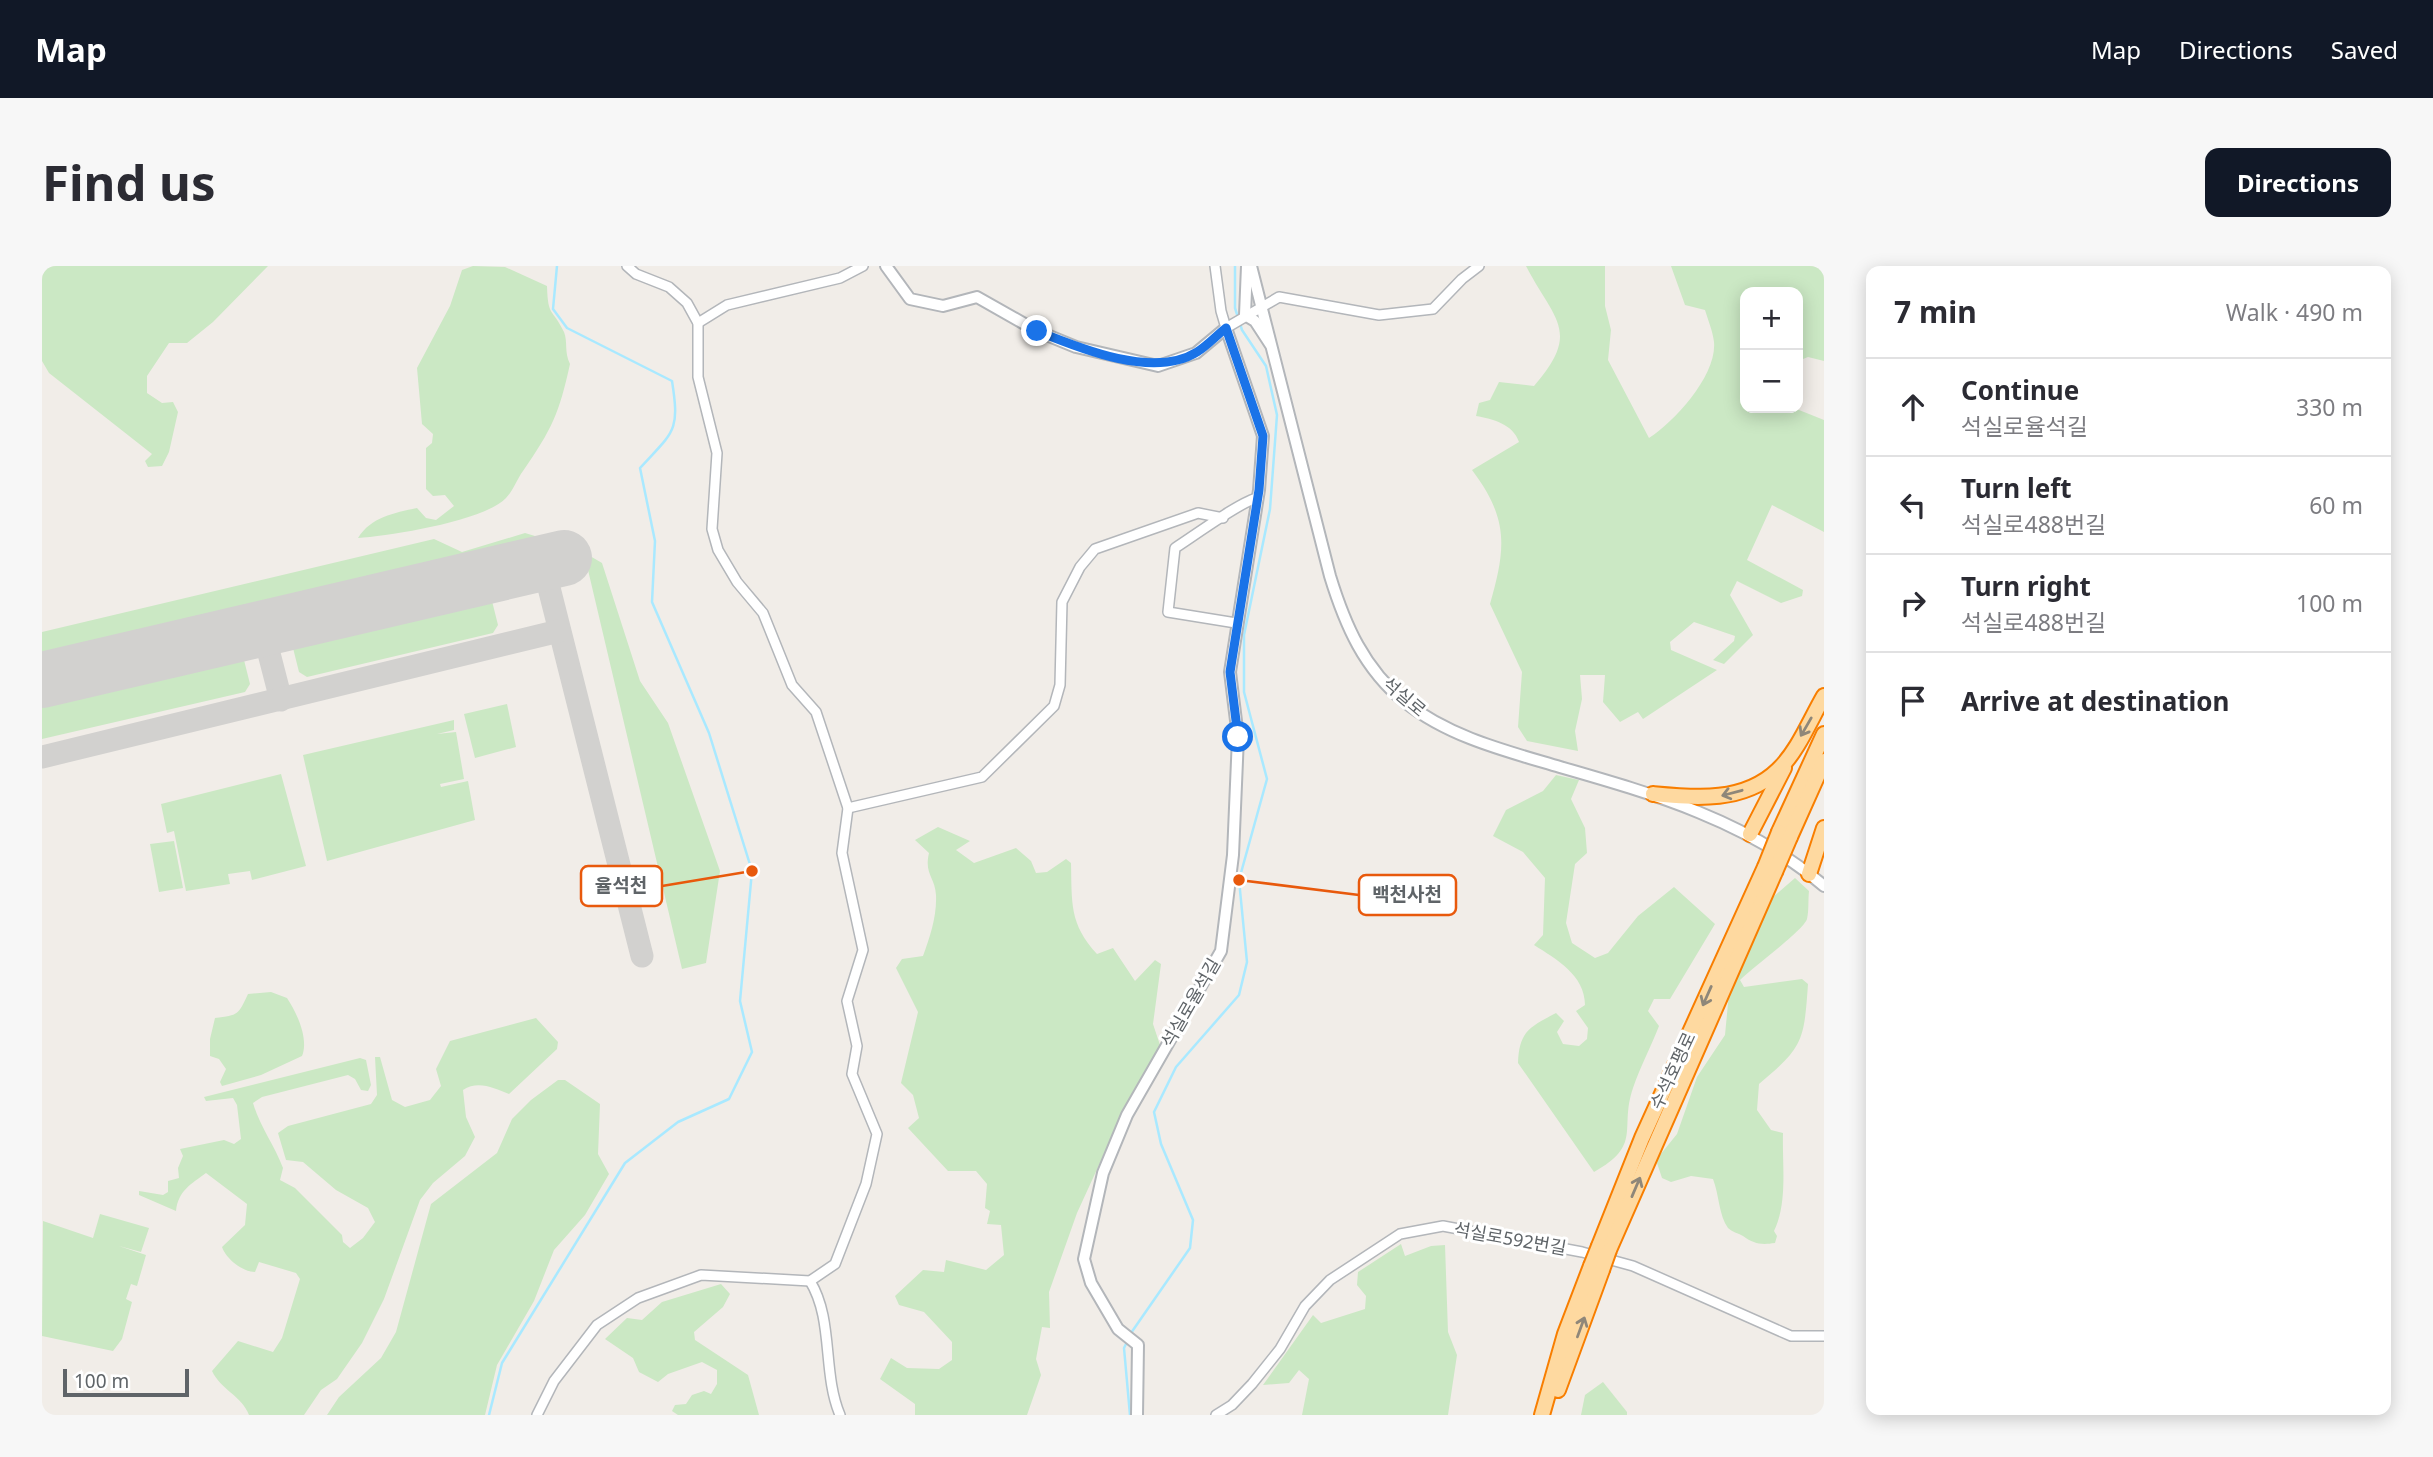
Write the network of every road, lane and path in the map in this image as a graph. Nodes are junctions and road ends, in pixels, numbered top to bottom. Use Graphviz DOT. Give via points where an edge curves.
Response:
graph roads {
  1 [pos="626,266"];
  2 [pos="863,266"];
  3 [pos="886,266"];
  4 [pos="1215,266"];
  5 [pos="1249,266"];
  6 [pos="1479,266"];
  7 [pos="1263,304"];
  8 [pos="1237,320"];
  9 [pos="698,323"];
  10 [pos="1275,351"];
  11 [pos="1258,498"];
  12 [pos="1223,518"];
  13 [pos="1236,623"];
  14 [pos="1824,696"];
  15 [pos="1824,734"];
  16 [pos="1788,757"];
  17 [pos="1824,761"];
  18 [pos="1653,794"];
  19 [pos="848,808"];
  20 [pos="1824,828"];
  21 [pos="1750,834"];
  22 [pos="1785,835"];
  23 [pos="1809,873"];
  24 [pos="1824,886"];
  25 [pos="1597,1268"];
  26 [pos="810,1281"];
  27 [pos="1824,1336"];
  28 [pos="537,1415"];
  29 [pos="840,1415"];
  30 [pos="1137,1415"];
  31 [pos="1216,1415"];
  32 [pos="1542,1415"];
  33 [pos="1552,1415"];
  1 -- 9 [label="street" via="669,287 687,303"];
  2 -- 9 [label="street" via="840,278 727,305"];
  3 -- 8 [label="street" via="910,299 943,306 977,297 1076,347 1158,366 1196,353"];
  4 -- 8 [label="street"];
  5 -- 7 [label="street, 석실로"];
  5 -- 8 [label="street"];
  6 -- 7 [label="street" via="1433,309 1379,315 1279,297"];
  7 -- 8 [label="street"];
  7 -- 10 [label="street, 석실로"];
  8 -- 10 [label="street" via="1255,321"];
  8 -- 11 [label="street, 석실로율석길" via="1263,436"];
  9 -- 19 [label="street" via="698,377 717,453 712,529 718,550 763,613 792,685 816,712"];
  10 -- 18 [label="street, 석실로" via="1330,576 1344,620 1371,667 1404,701 1444,728"];
  11 -- 12 [label="street" via="1248,499"];
  11 -- 13 [label="street, 석실로율석길"];
  12 -- 13 [label="street" via="1175,548 1166,604 1167,612"];
  12 -- 19 [label="street" via="1198,513 1095,549 1062,602 1060,685 1054,706 982,777"];
  13 -- 30 [label="street, 석실로율석길" via="1230,672 1238,737 1235,816 1221,951 1128,1115 1102,1173 1084,1259 1091,1283 1118,1329 1138,1345"];
  14 -- 16 [label="highway, one-way"];
  15 -- 22 [label="highway, 수석호평로"];
  16 -- 18 [label="highway, one-way" via="1760,783 1734,793 1710,798"];
  16 -- 21 [label="highway"];
  17 -- 22 [label="highway, 수석호평로"];
  18 -- 21 [label="street, 석실로"];
  19 -- 26 [label="street" via="842,853 863,950 847,1001 856,1046 852,1074 877,1134 866,1184 835,1264"];
  20 -- 23 [label="highway"];
  21 -- 23 [label="street, 석실로"];
  22 -- 25 [label="highway, 수석호평로, bridge" via="1642,1138"];
  23 -- 24 [label="street, 석실로"];
  25 -- 32 [label="highway, 수석호평로" via="1565,1334"];
  33 -- 25 [label="highway, 수석호평로, one-way"];
  26 -- 28 [label="street" via="701,1275 638,1298 597,1325 554,1381"];
  26 -- 29 [label="street" via="820,1299 830,1393"];
  27 -- 31 [label="street, 석실로592번길" via="1791,1336 1633,1266 1443,1226 1400,1234 1330,1280 1305,1306 1252,1384"];
}
